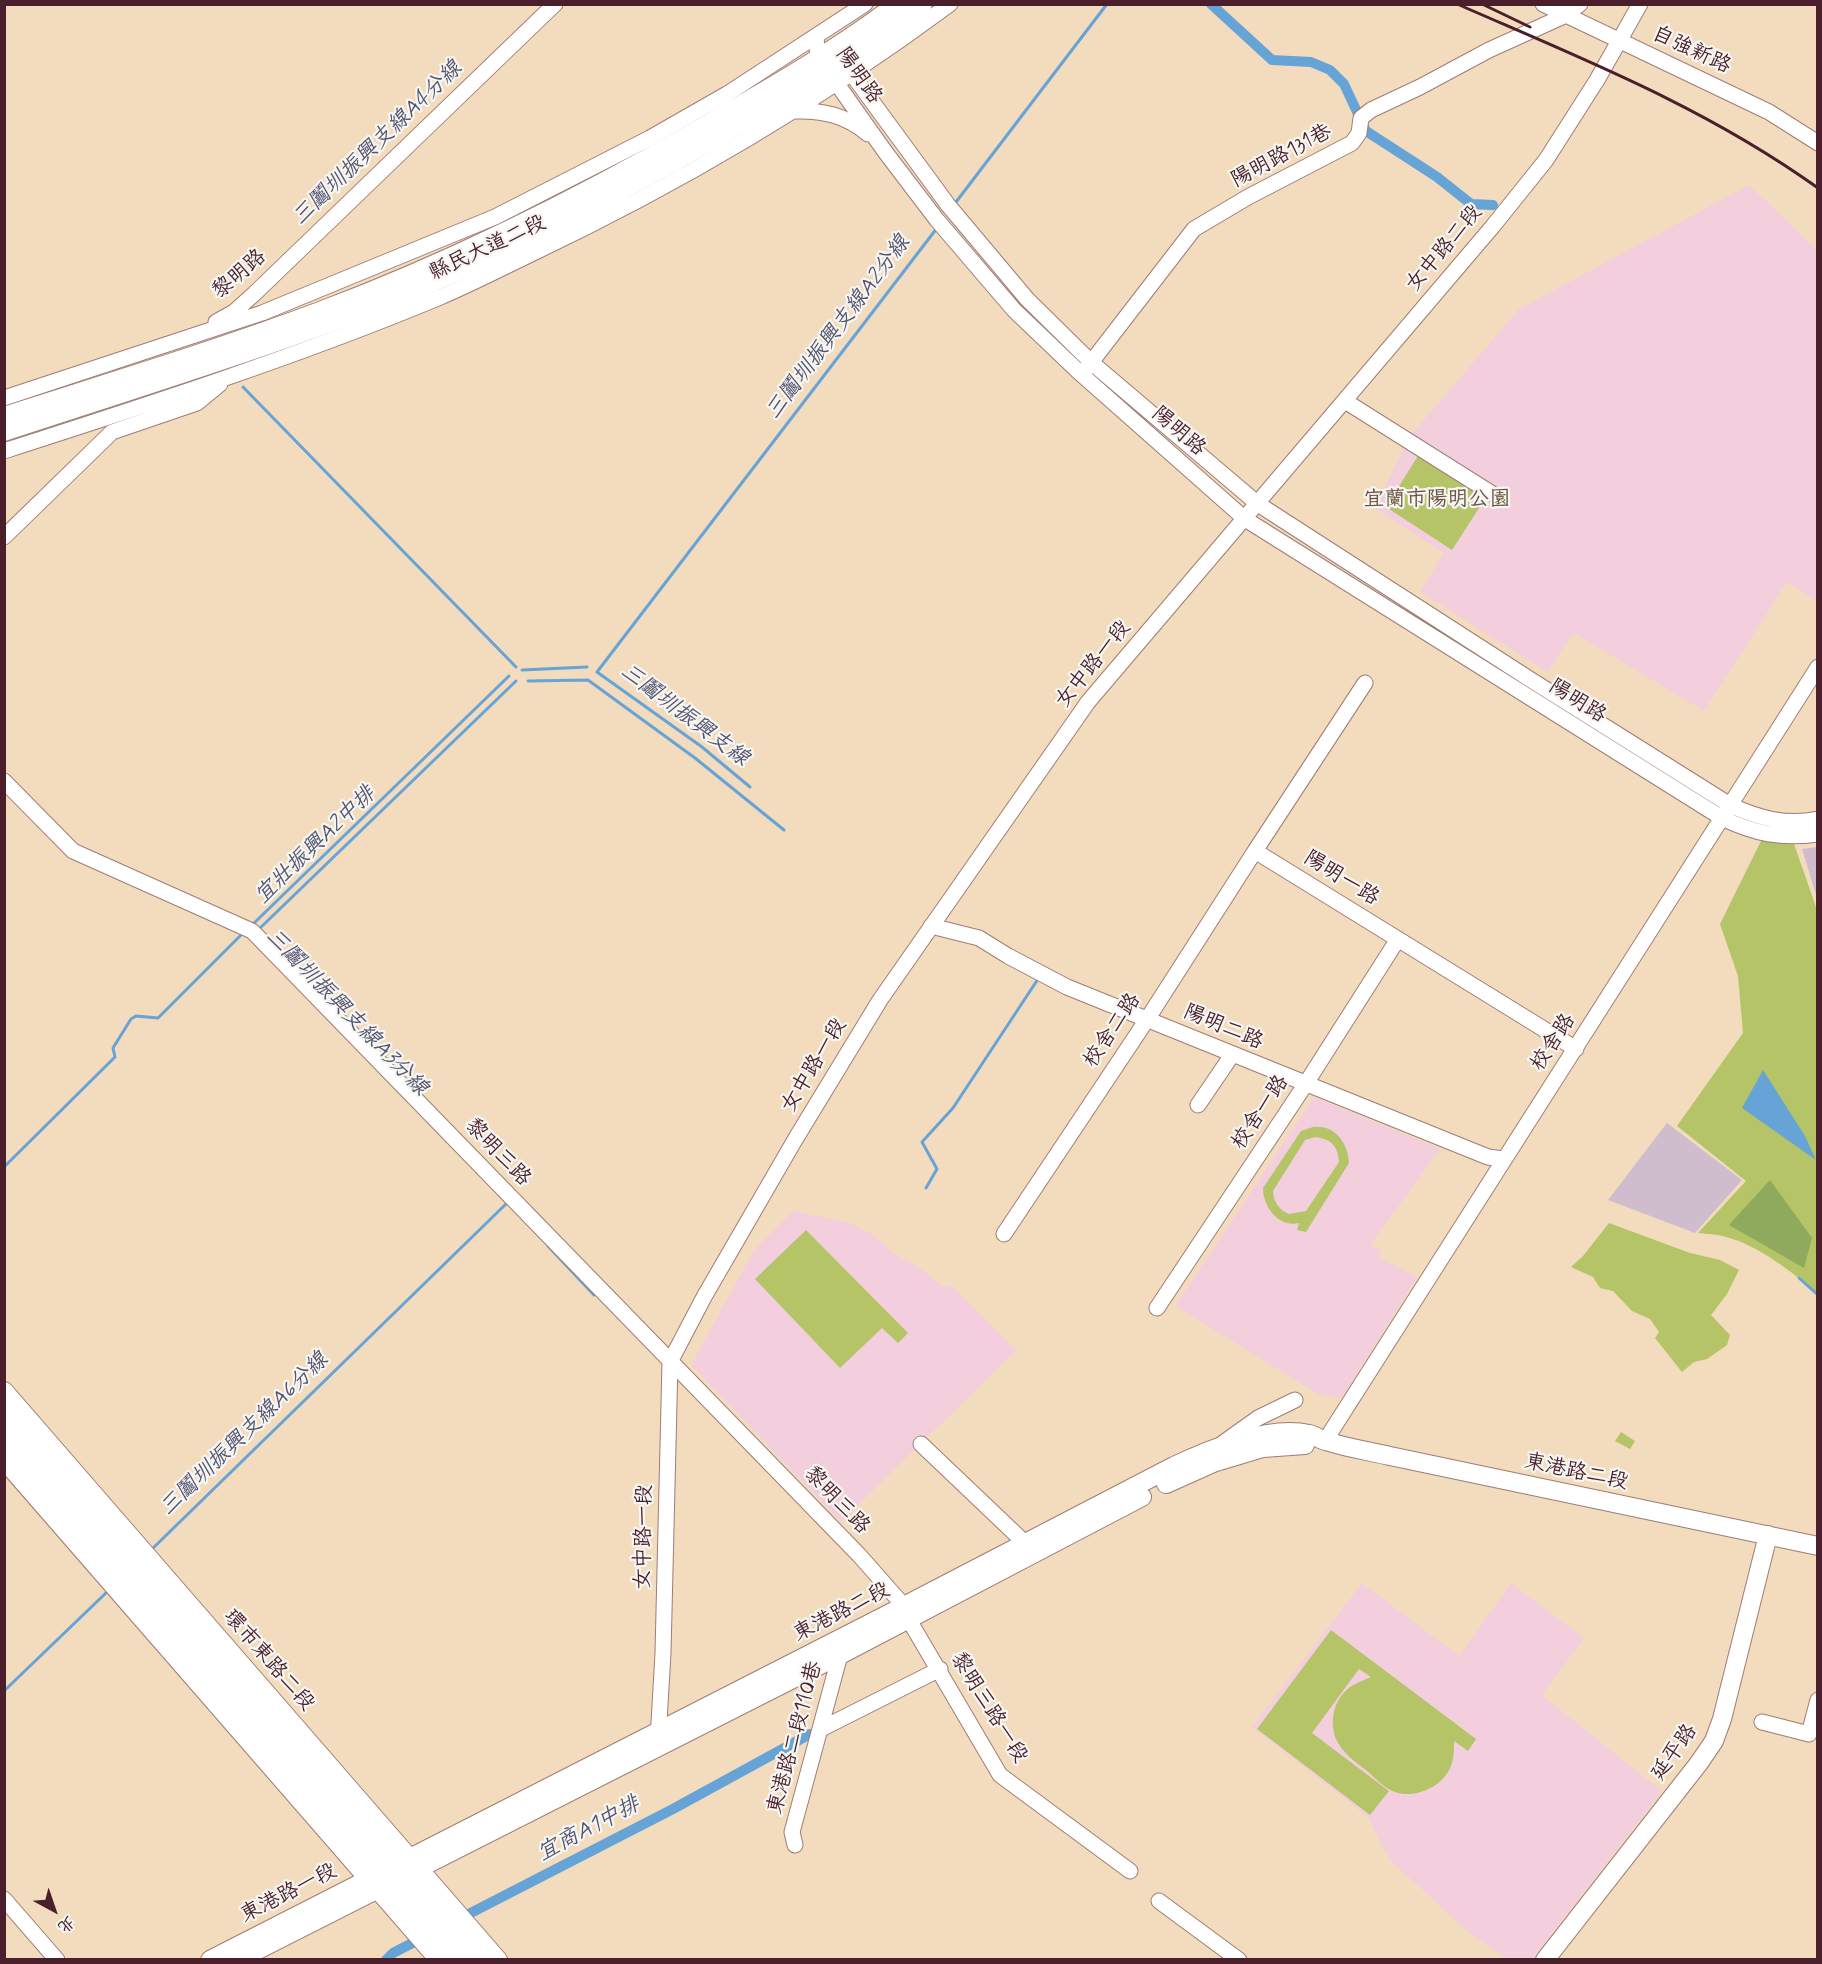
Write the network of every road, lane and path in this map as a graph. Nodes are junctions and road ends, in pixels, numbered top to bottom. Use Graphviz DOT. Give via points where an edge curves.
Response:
graph roads {
  1 [pos="555,4"];
  2 [pos="865,4"];
  3 [pos="897,4"];
  4 [pos="923,4"];
  5 [pos="950,4"];
  6 [pos="1543,4"];
  7 [pos="1580,4"];
  8 [pos="1640,4"];
  9 [pos="1564,16"];
  10 [pos="816,38"];
  11 [pos="1619,42"];
  12 [pos="835,66"];
  13 [pos="794,111"];
  14 [pos="1818,143"];
  15 [pos="886,153"];
  16 [pos="586,219"];
  17 [pos="254,294"];
  18 [pos="262,313"];
  19 [pos="189,338"];
  20 [pos="208,358"];
  21 [pos="1089,366"];
  22 [pos="227,378"];
  23 [pos="4,398"];
  24 [pos="1345,400"];
  25 [pos="4,416"];
  26 [pos="101,420"];
  27 [pos="4,432"];
  28 [pos="112,432"];
  29 [pos="4,451"];
  30 [pos="1491,493"];
  31 [pos="1258,504"];
  32 [pos="1245,519"];
  33 [pos="4,537"];
  34 [pos="1818,668"];
  35 [pos="1365,683"];
  36 [pos="4,781"];
  37 [pos="1730,805"];
  38 [pos="1722,818"];
  39 [pos="1818,819"];
  40 [pos="1818,834"];
  41 [pos="1255,851"];
  42 [pos="931,926"];
  43 [pos="1398,939"];
  44 [pos="1148,1018"];
  45 [pos="1576,1049"];
  46 [pos="1232,1055"];
  47 [pos="1305,1085"];
  48 [pos="1198,1105"];
  49 [pos="1503,1159"];
  50 [pos="1004,1234"];
  51 [pos="1156,1308"];
  52 [pos="670,1362"];
  53 [pos="4,1391"];
  54 [pos="1294,1400"];
  55 [pos="4,1415"];
  56 [pos="4,1439"];
  57 [pos="1325,1441"];
  58 [pos="921,1444"];
  59 [pos="1214,1449"];
  60 [pos="4,1460"];
  61 [pos="1768,1535"];
  62 [pos="1025,1544"];
  63 [pos="1818,1546"];
  64 [pos="907,1613"];
  65 [pos="837,1649"];
  66 [pos="940,1669"];
  67 [pos="1818,1700"];
  68 [pos="1762,1722"];
  69 [pos="822,1729"];
  70 [pos="658,1739"];
  71 [pos="795,1845"];
  72 [pos="1131,1871"];
  73 [pos="393,1874"];
  74 [pos="4,1899"];
  75 [pos="1159,1900"];
  76 [pos="57,1959"];
  77 [pos="210,1959"];
  78 [pos="238,1959"];
  79 [pos="439,1959"];
  80 [pos="456,1959"];
  81 [pos="477,1959"];
  82 [pos="498,1959"];
  83 [pos="1239,1959"];
  84 [pos="1546,1959"];
  1 -- 17 [label="street, 黎明路"];
  2 -- 10 [label="street, 縣民大道二段"];
  3 -- 12 [label="main road, 縣民大道二段"];
  4 -- 12 [label="main road, 縣民大道二段"];
  5 -- 12 [label="street, 縣民大道二段"];
  6 -- 9 [label="street, 自強新路"];
  7 -- 9 [label="street, 陽明路131巷"];
  8 -- 11 [label="street, 女中路二段"];
  9 -- 11 [label="street, 自強新路"];
  9 -- 21 [label="street, 陽明路131巷" via="1371,110 1361,118 1359,133 1352,143 1194,230"];
  10 -- 12 [label="street, 陽明路"];
  10 -- 18 [label="street, 縣民大道二段" via="660,132 495,217"];
  11 -- 14 [label="street, 自強新路" via="1769,112"];
  11 -- 24 [label="street, 女中路二段" via="1546,160"];
  12 -- 13 [label="street, 縣民大道二段"];
  12 -- 15 [label="street, 陽明路"];
  12 -- 16 [label="main road, 縣民大道二段"];
  12 -- 20 [label="main road, 縣民大道二段" via="752,98 659,152 442,261"];
  12 -- 21 [label="street, 陽明路" via="969,230"];
  13 -- 15 [label="street" via="829,113 846,119 875,139"];
  13 -- 16 [label="street, 縣民大道二段" via="740,144"];
  15 -- 32 [label="street, 陽明路" via="1014,310"];
  16 -- 20 [label="main road, 縣民大道二段" via="379,304"];
  16 -- 22 [label="street, 縣民大道二段" via="441,297"];
  17 -- 18 [label="street" via="251,307"];
  17 -- 19 [label="street, 黎明路" via="234,312"];
  18 -- 19 [label="street, 縣民大道二段"];
  19 -- 20 [label="street"];
  19 -- 23 [label="street, 縣民大道二段"];
  20 -- 22 [label="street"];
  20 -- 25 [label="main road, 縣民大道二段"];
  20 -- 27 [label="main road, 縣民大道二段"];
  21 -- 31 [label="street, 陽明路"];
  22 -- 26 [label="street, 縣民大道二段"];
  22 -- 28 [label="street" via="197,403"];
  24 -- 30 [label="street"];
  24 -- 31 [label="street, 女中路二段"];
  26 -- 28 [label="street"];
  26 -- 29 [label="street, 縣民大道二段"];
  28 -- 33 [label="street"];
  31 -- 32 [label="street, 女中路一段"];
  31 -- 37 [label="street, 陽明路"];
  32 -- 38 [label="street, 陽明路"];
  32 -- 42 [label="street, 女中路一段" via="1088,702"];
  34 -- 37 [label="street, 校舍路"];
  35 -- 41 [label="street"];
  36 -- 52 [label="street, 黎明三路" via="73,851 257,936"];
  37 -- 38 [label="street, 校舍路"];
  37 -- 39 [label="street, 陽明路" via="1759,817 1789,822"];
  38 -- 40 [label="street, 陽明路" via="1768,835"];
  38 -- 45 [label="street, 校舍路"];
  41 -- 43 [label="street, 陽明一路"];
  41 -- 44 [label="street, 校舍二路"];
  42 -- 44 [label="street, 陽明二路" via="978,938 1067,987"];
  42 -- 52 [label="street, 女中路一段" via="880,1000 741,1231"];
  43 -- 45 [label="street, 陽明一路"];
  43 -- 47 [label="street, 校舍一路"];
  44 -- 46 [label="street, 陽明二路"];
  44 -- 50 [label="street, 校舍二路"];
  45 -- 49 [label="street, 校舍路"];
  46 -- 47 [label="street, 陽明二路"];
  46 -- 48 [label="street"];
  47 -- 49 [label="street, 陽明二路" via="1488,1158"];
  47 -- 51 [label="street, 校舍一路"];
  49 -- 57 [label="street, 校舍路"];
  52 -- 64 [label="street, 黎明三路" via="859,1555"];
  52 -- 70 [label="street, 女中路一段"];
  53 -- 73 [label="main road, 環市東路二段"];
  54 -- 59 [label="street" via="1258,1418"];
  55 -- 73 [label="main road, 環市東路二段"];
  56 -- 73 [label="main road, 環市東路二段"];
  57 -- 59 [label="main road, 東港路二段" via="1310,1434 1275,1434"];
  57 -- 61 [label="main road, 東港路二段"];
  57 -- 64 [label="main road, 東港路二段" via="1263,1448 1213,1462"];
  58 -- 62 [label="street"];
  59 -- 62 [label="main road, 東港路二段"];
  60 -- 73 [label="main road, 環市東路二段"];
  61 -- 63 [label="main road, 東港路二段"];
  61 -- 84 [label="main road, 延平路" via="1714,1740"];
  62 -- 64 [label="main road, 東港路二段"];
  64 -- 65 [label="main road, 東港路二段"];
  64 -- 66 [label="street, 黎明三路一段"];
  65 -- 69 [label="street, 東港路二段110巷"];
  65 -- 70 [label="main road, 東港路二段"];
  66 -- 69 [label="street"];
  66 -- 72 [label="street, 黎明三路一段" via="1000,1775"];
  67 -- 68 [label="street" via="1809,1734"];
  69 -- 71 [label="street, 東港路二段110巷" via="792,1832"];
  70 -- 73 [label="main road, 東港路二段"];
  73 -- 77 [label="main road, 東港路一段"];
  73 -- 78 [label="main road, 東港路一段"];
  73 -- 79 [label="main road, 環市東路二段"];
  73 -- 80 [label="main road, 環市東路二段"];
  73 -- 81 [label="main road, 環市東路二段"];
  73 -- 82 [label="main road, 環市東路二段"];
  74 -- 76 [label="street"];
  75 -- 83 [label="street"];
}
